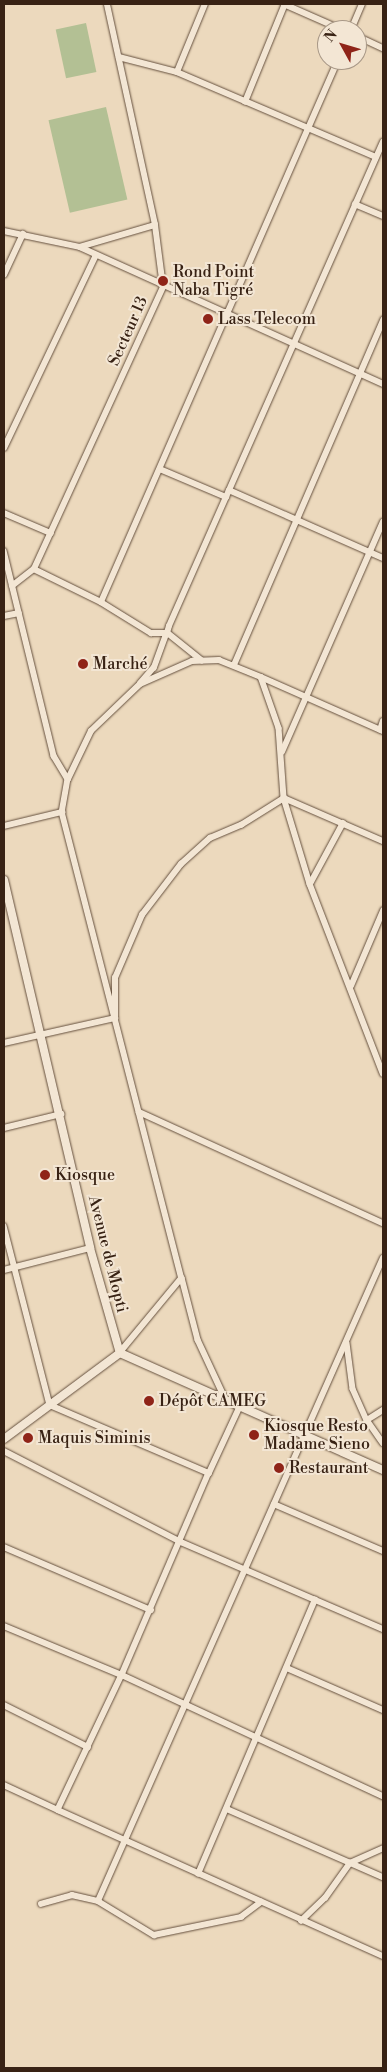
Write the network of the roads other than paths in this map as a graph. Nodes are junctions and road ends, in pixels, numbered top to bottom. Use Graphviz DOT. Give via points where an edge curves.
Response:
graph roads {
  1 [pos="107,4"];
  2 [pos="205,4"];
  3 [pos="285,4"];
  4 [pos="362,4"];
  5 [pos="321,20"];
  6 [pos="355,20"];
  7 [pos="367,41"];
  8 [pos="383,48"];
  9 [pos="119,57"];
  10 [pos="334,70"];
  11 [pos="177,72"];
  12 [pos="245,102"];
  13 [pos="308,130"];
  14 [pos="383,142"];
  15 [pos="376,157"];
  16 [pos="356,204"];
  17 [pos="383,216"];
  18 [pos="155,225"];
  19 [pos="4,231"];
  20 [pos="23,234"];
  21 [pos="80,247"];
  22 [pos="95,257"];
  23 [pos="4,275"];
  24 [pos="163,287"];
  25 [pos="228,316"];
  26 [pos="383,320"];
  27 [pos="294,344"];
  28 [pos="360,374"];
  29 [pos="383,384"];
  30 [pos="4,448"];
  31 [pos="160,469"];
  32 [pos="229,490"];
  33 [pos="226,497"];
  34 [pos="4,513"];
  35 [pos="297,520"];
  36 [pos="383,522"];
  37 [pos="51,533"];
  38 [pos="4,551"];
  39 [pos="370,552"];
  40 [pos="383,558"];
  41 [pos="34,569"];
  42 [pos="12,586"];
  43 [pos="101,602"];
  44 [pos="19,613"];
  45 [pos="4,616"];
  46 [pos="167,633"];
  47 [pos="202,661"];
  48 [pos="234,665"];
  49 [pos="261,677"];
  50 [pos="140,684"];
  51 [pos="306,696"];
  52 [pos="383,722"];
  53 [pos="381,731"];
  54 [pos="281,754"];
  55 [pos="68,779"];
  56 [pos="284,798"];
  57 [pos="62,812"];
  58 [pos="343,823"];
  59 [pos="4,826"];
  60 [pos="383,840"];
  61 [pos="4,880"];
  62 [pos="310,884"];
  63 [pos="383,910"];
  64 [pos="351,986"];
  65 [pos="115,1018"];
  66 [pos="42,1034"];
  67 [pos="4,1043"];
  68 [pos="383,1073"];
  69 [pos="139,1112"];
  70 [pos="61,1114"];
  71 [pos="4,1128"];
  72 [pos="383,1223"];
  73 [pos="4,1226"];
  74 [pos="90,1248"];
  75 [pos="383,1258"];
  76 [pos="14,1267"];
  77 [pos="4,1270"];
  78 [pos="182,1278"];
  79 [pos="348,1338"];
  80 [pos="120,1352"];
  81 [pos="226,1400"];
  82 [pos="50,1405"];
  83 [pos="240,1406"];
  84 [pos="383,1410"];
  85 [pos="367,1420"];
  86 [pos="305,1435"];
  87 [pos="4,1439"];
  88 [pos="383,1443"];
  89 [pos="4,1451"];
  90 [pos="383,1470"];
  91 [pos="210,1473"];
  92 [pos="274,1504"];
  93 [pos="181,1542"];
  94 [pos="4,1547"];
  95 [pos="383,1551"];
  96 [pos="245,1570"];
  97 [pos="315,1600"];
  98 [pos="151,1610"];
  99 [pos="4,1626"];
  100 [pos="383,1629"];
  101 [pos="288,1668"];
  102 [pos="122,1675"];
  103 [pos="4,1705"];
  104 [pos="184,1706"];
  105 [pos="383,1710"];
  106 [pos="258,1740"];
  107 [pos="88,1747"];
  108 [pos="4,1785"];
  109 [pos="383,1796"];
  110 [pos="228,1809"];
  111 [pos="58,1810"];
  112 [pos="125,1840"];
  113 [pos="383,1848"];
  114 [pos="350,1863"];
  115 [pos="198,1874"];
  116 [pos="383,1876"];
  117 [pos="98,1901"];
  118 [pos="261,1902"];
  119 [pos="41,1904"];
  120 [pos="301,1921"];
  121 [pos="383,1956"];
  1 -- 9 [label="street, Secteur 13"];
  2 -- 11 [label="street"];
  3 -- 5 [label="street"];
  3 -- 12 [label="street"];
  4 -- 6 [label="street"];
  7 -- 8 [label="street"];
  9 -- 11 [label="street"];
  9 -- 18 [label="street, Secteur 13"];
  10 -- 13 [label="street"];
  11 -- 12 [label="street"];
  12 -- 13 [label="street"];
  13 -- 15 [label="street"];
  13 -- 25 [label="street"];
  14 -- 15 [label="street"];
  15 -- 16 [label="street"];
  16 -- 17 [label="street"];
  16 -- 27 [label="street"];
  18 -- 21 [label="street"];
  18 -- 24 [label="street, Secteur 13"];
  19 -- 20 [label="street"];
  20 -- 21 [label="street"];
  20 -- 23 [label="street"];
  21 -- 22 [label="street"];
  22 -- 24 [label="street"];
  22 -- 30 [label="street"];
  24 -- 25 [label="street"];
  24 -- 37 [label="street, Secteur 13"];
  25 -- 27 [label="street"];
  25 -- 31 [label="street"];
  26 -- 28 [label="street"];
  27 -- 28 [label="street"];
  27 -- 32 [label="street"];
  28 -- 29 [label="street"];
  28 -- 35 [label="street"];
  31 -- 33 [label="street"];
  31 -- 43 [label="street"];
  32 -- 33 [label="street"];
  32 -- 35 [label="street"];
  33 -- 46 [label="street"];
  34 -- 37 [label="street"];
  35 -- 39 [label="street"];
  35 -- 48 [label="street"];
  36 -- 39 [label="street"];
  37 -- 41 [label="street, Secteur 13"];
  38 -- 42 [label="street"];
  39 -- 40 [label="street"];
  39 -- 51 [label="street"];
  41 -- 42 [label="street, Secteur 13"];
  41 -- 43 [label="street"];
  42 -- 44 [label="street"];
  43 -- 46 [label="street" via="151,633"];
  44 -- 45 [label="street"];
  44 -- 55 [label="street" via="54,756"];
  46 -- 47 [label="street"];
  46 -- 50 [label="street" via="154,668"];
  47 -- 48 [label="street"];
  47 -- 50 [label="street" via="182,664"];
  48 -- 49 [label="street"];
  49 -- 51 [label="street"];
  49 -- 54 [label="street" via="274,705"];
  50 -- 55 [label="street" via="91,731"];
  51 -- 53 [label="street"];
  51 -- 54 [label="street"];
  52 -- 53 [label="street"];
  54 -- 56 [label="street"];
  55 -- 57 [label="street"];
  56 -- 58 [label="street"];
  56 -- 62 [label="street"];
  56 -- 65 [label="street" via="210,838 181,864 142,915 115,978"];
  57 -- 59 [label="street"];
  57 -- 65 [label="street"];
  58 -- 60 [label="street"];
  58 -- 62 [label="street"];
  61 -- 66 [label="street, Avenue de Mopti"];
  62 -- 64 [label="street"];
  63 -- 64 [label="street"];
  64 -- 68 [label="street"];
  65 -- 66 [label="street"];
  65 -- 69 [label="street"];
  66 -- 67 [label="street"];
  66 -- 70 [label="street, Avenue de Mopti"];
  69 -- 72 [label="street"];
  69 -- 78 [label="street"];
  70 -- 71 [label="street"];
  70 -- 74 [label="street, Avenue de Mopti"];
  73 -- 76 [label="street"];
  74 -- 76 [label="street"];
  74 -- 80 [label="street, Avenue de Mopti"];
  75 -- 79 [label="street"];
  76 -- 77 [label="street"];
  76 -- 82 [label="street"];
  78 -- 80 [label="street"];
  78 -- 81 [label="street" via="198,1340"];
  79 -- 85 [label="street" via="353,1389"];
  79 -- 86 [label="street"];
  80 -- 81 [label="street"];
  80 -- 82 [label="street"];
  81 -- 83 [label="street"];
  82 -- 87 [label="street"];
  82 -- 91 [label="street"];
  83 -- 86 [label="street"];
  83 -- 91 [label="street"];
  84 -- 85 [label="street"];
  85 -- 88 [label="street"];
  86 -- 90 [label="street"];
  86 -- 92 [label="street"];
  89 -- 93 [label="street"];
  91 -- 93 [label="street"];
  92 -- 95 [label="street"];
  92 -- 96 [label="street"];
  93 -- 96 [label="street"];
  93 -- 98 [label="street"];
  94 -- 98 [label="street"];
  96 -- 97 [label="street"];
  96 -- 104 [label="street"];
  97 -- 100 [label="street"];
  97 -- 101 [label="street"];
  98 -- 102 [label="street"];
  99 -- 102 [label="street"];
  101 -- 105 [label="street"];
  101 -- 106 [label="street"];
  102 -- 104 [label="street"];
  102 -- 107 [label="street"];
  103 -- 107 [label="street"];
  104 -- 106 [label="street"];
  104 -- 112 [label="street"];
  106 -- 109 [label="street"];
  106 -- 110 [label="street"];
  107 -- 111 [label="street"];
  108 -- 111 [label="street"];
  110 -- 114 [label="street"];
  110 -- 115 [label="street"];
  111 -- 112 [label="street"];
  112 -- 115 [label="street"];
  112 -- 117 [label="street"];
  113 -- 114 [label="street"];
  114 -- 116 [label="street"];
  114 -- 120 [label="street" via="325,1898"];
  115 -- 118 [label="street"];
  117 -- 118 [label="street" via="154,1935 241,1917"];
  117 -- 119 [label="street" via="72,1895"];
  118 -- 120 [label="street"];
  120 -- 121 [label="street"];
}
